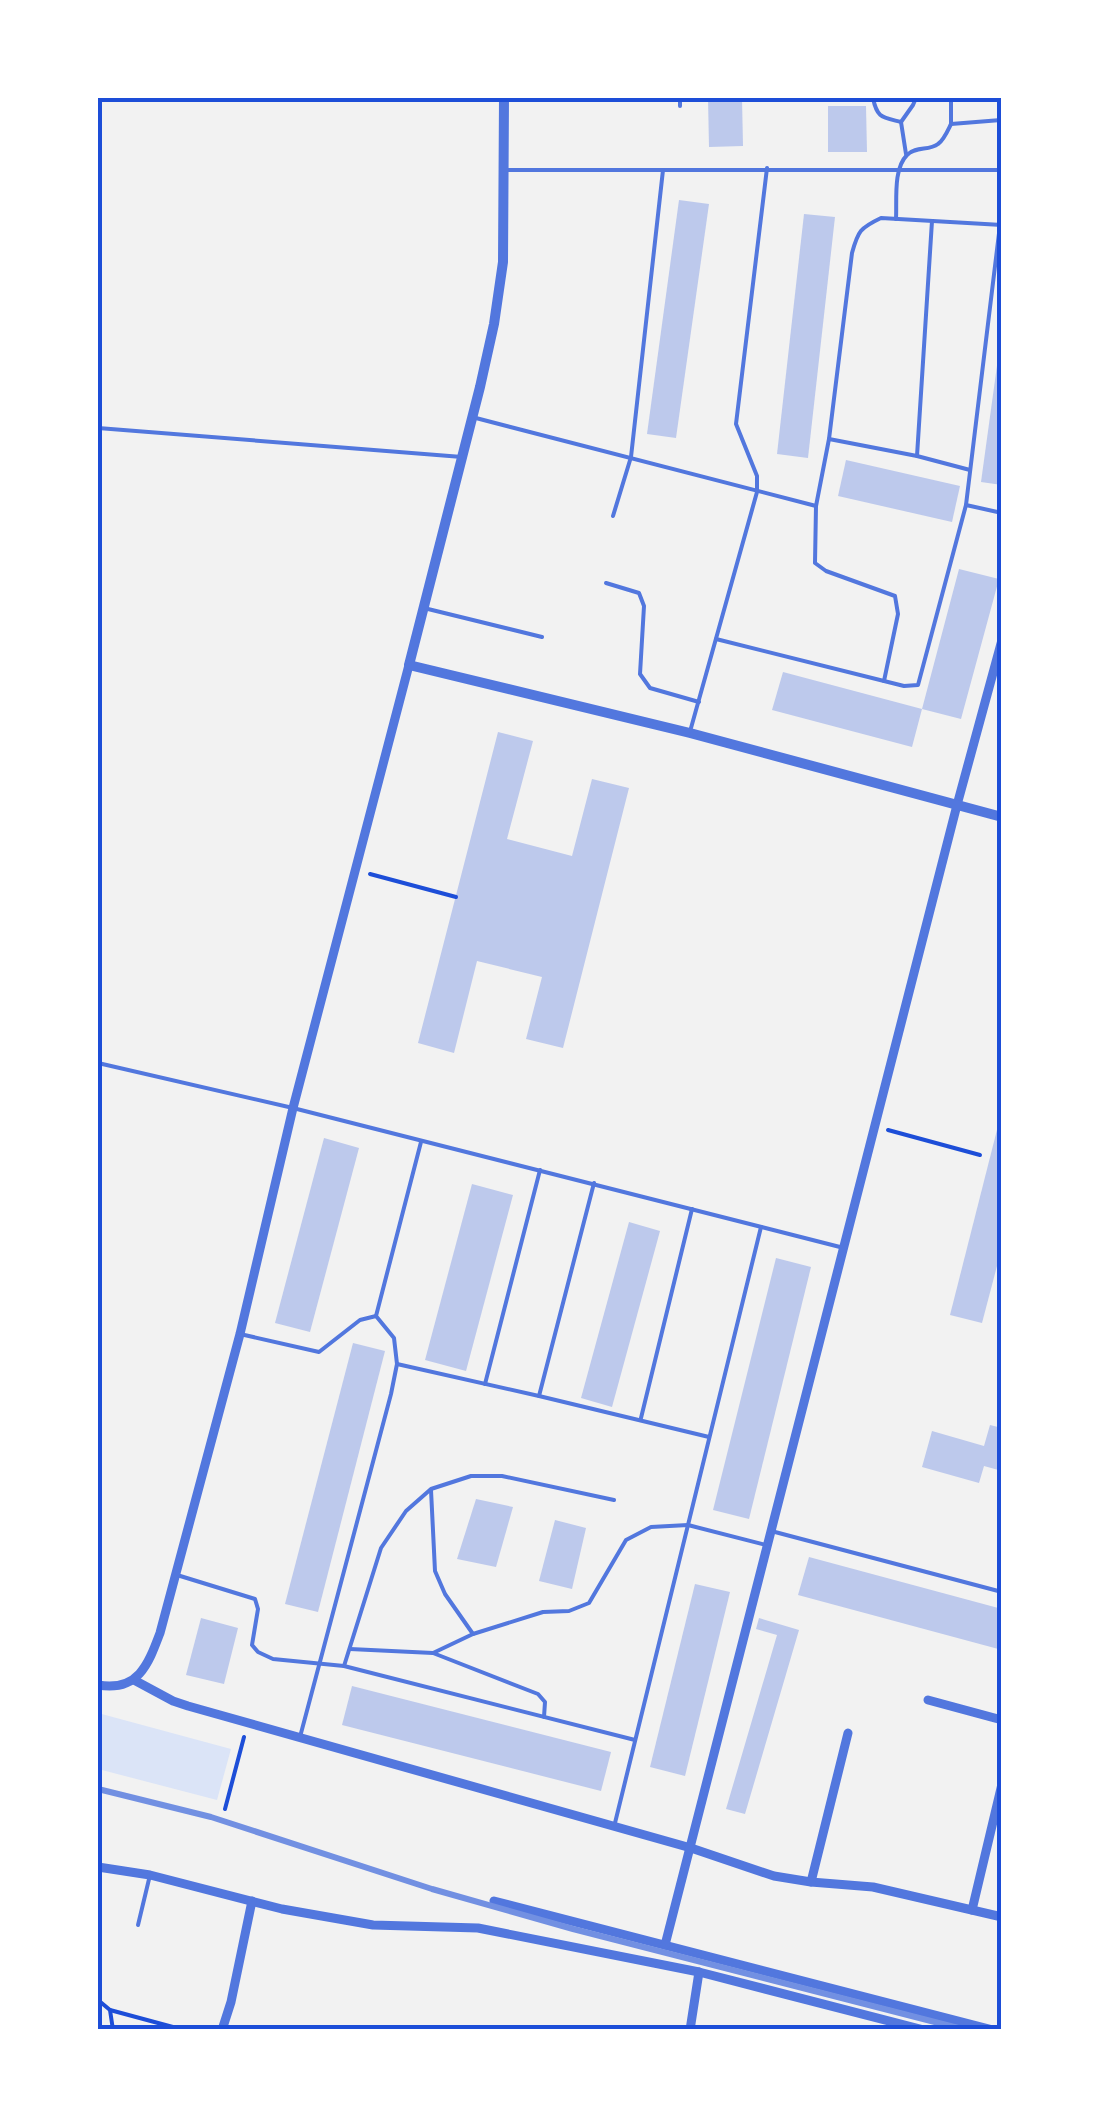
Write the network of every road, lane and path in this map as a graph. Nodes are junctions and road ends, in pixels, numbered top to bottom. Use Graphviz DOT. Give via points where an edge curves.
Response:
graph roads {
  1 [pos="504,98"];
  2 [pos="680,98"];
  3 [pos="873,98"];
  4 [pos="916,98"];
  5 [pos="951,98"];
  6 [pos="1001,98"];
  7 [pos="680,106"];
  8 [pos="901,122"];
  9 [pos="951,124"];
  10 [pos="1002,124"];
  11 [pos="906,155"];
  12 [pos="664,168"];
  13 [pos="768,168"];
  14 [pos="899,169"];
  15 [pos="503,170"];
  16 [pos="1002,170"];
  17 [pos="1002,182"];
  18 [pos="896,218"];
  19 [pos="932,221"];
  20 [pos="1001,225"];
  21 [pos="472,417"];
  22 [pos="98,428"];
  23 [pos="829,439"];
  24 [pos="918,456"];
  25 [pos="462,457"];
  26 [pos="631,457"];
  27 [pos="970,470"];
  28 [pos="757,492"];
  29 [pos="966,505"];
  30 [pos="816,506"];
  31 [pos="1002,513"];
  32 [pos="613,516"];
  33 [pos="606,583"];
  34 [pos="423,607"];
  35 [pos="542,637"];
  36 [pos="716,639"];
  37 [pos="1002,640"];
  38 [pos="409,666"];
  39 [pos="884,680"];
  40 [pos="699,702"];
  41 [pos="690,733"];
  42 [pos="957,805"];
  43 [pos="1002,817"];
  44 [pos="356,870"];
  45 [pos="456,897"];
  46 [pos="98,1063"];
  47 [pos="293,1108"];
  48 [pos="874,1127"];
  49 [pos="422,1142"];
  50 [pos="980,1155"];
  51 [pos="540,1170"];
  52 [pos="594,1183"];
  53 [pos="692,1209"];
  54 [pos="761,1227"];
  55 [pos="843,1248"];
  56 [pos="376,1316"];
  57 [pos="240,1334"];
  58 [pos="397,1364"];
  59 [pos="485,1384"];
  60 [pos="538,1396"];
  61 [pos="640,1420"];
  62 [pos="709,1437"];
  63 [pos="431,1489"];
  64 [pos="614,1500"];
  65 [pos="688,1525"];
  66 [pos="770,1531"];
  67 [pos="766,1545"];
  68 [pos="176,1575"];
  69 [pos="1002,1592"];
  70 [pos="473,1634"];
  71 [pos="350,1649"];
  72 [pos="434,1653"];
  73 [pos="318,1664"];
  74 [pos="344,1666"];
  75 [pos="134,1680"];
  76 [pos="98,1685"];
  77 [pos="928,1700"];
  78 [pos="544,1717"];
  79 [pos="1002,1720"];
  80 [pos="248,1723"];
  81 [pos="848,1733"];
  82 [pos="300,1738"];
  83 [pos="635,1740"];
  84 [pos="1002,1784"];
  85 [pos="226,1809"];
  86 [pos="614,1827"];
  87 [pos="691,1848"];
  88 [pos="98,1867"];
  89 [pos="150,1875"];
  90 [pos="811,1882"];
  91 [pos="252,1901"];
  92 [pos="494,1901"];
  93 [pos="972,1910"];
  94 [pos="1002,1917"];
  95 [pos="138,1925"];
  96 [pos="665,1945"];
  97 [pos="699,1972"];
  98 [pos="98,2000"];
  99 [pos="110,2010"];
  100 [pos="112,2030"];
  101 [pos="184,2030"];
  102 [pos="222,2030"];
  103 [pos="690,2030"];
  104 [pos="924,2030"];
  105 [pos="993,2030"];
  1 -- 15 [label="street"];
  2 -- 7 [label="lane"];
  3 -- 8 [label="lane" via="880,116"];
  4 -- 8 [label="lane"];
  5 -- 9 [label="lane"];
  6 -- 10 [label="lane"];
  8 -- 11 [label="lane"];
  9 -- 10 [label="lane"];
  9 -- 11 [label="lane" via="940,142"];
  11 -- 14 [label="lane"];
  12 -- 13 [label="lane"];
  12 -- 15 [label="lane"];
  12 -- 26 [label="lane"];
  13 -- 14 [label="lane"];
  13 -- 28 [label="lane" via="736,424"];
  14 -- 16 [label="lane"];
  14 -- 18 [label="lane"];
  15 -- 21 [label="street" via="503,262"];
  17 -- 20 [label="lane"];
  18 -- 19 [label="lane"];
  18 -- 23 [label="lane" via="881,218 858,234"];
  19 -- 20 [label="lane"];
  19 -- 24 [label="lane"];
  20 -- 27 [label="lane"];
  21 -- 25 [label="street"];
  21 -- 26 [label="lane"];
  22 -- 25 [label="lane"];
  23 -- 24 [label="lane"];
  23 -- 30 [label="lane"];
  24 -- 27 [label="lane"];
  25 -- 34 [label="street"];
  26 -- 28 [label="lane"];
  26 -- 32 [label="lane"];
  27 -- 29 [label="lane"];
  28 -- 30 [label="lane"];
  28 -- 36 [label="lane"];
  29 -- 31 [label="lane"];
  29 -- 39 [label="lane" via="918,684"];
  30 -- 39 [label="lane" via="815,563 895,596 898,614"];
  33 -- 40 [label="lane" via="639,593 640,674 650,688"];
  34 -- 35 [label="lane"];
  34 -- 38 [label="street"];
  36 -- 39 [label="lane"];
  36 -- 40 [label="lane"];
  37 -- 42 [label="street"];
  38 -- 41 [label="street"];
  38 -- 44 [label="street"];
  40 -- 41 [label="lane"];
  41 -- 42 [label="street"];
  42 -- 43 [label="street"];
  42 -- 48 [label="street"];
  44 -- 45 [label="path"];
  44 -- 47 [label="street"];
  46 -- 47 [label="lane"];
  47 -- 49 [label="lane"];
  47 -- 57 [label="street"];
  48 -- 50 [label="path"];
  48 -- 55 [label="street"];
  49 -- 51 [label="lane"];
  49 -- 56 [label="lane"];
  51 -- 52 [label="lane"];
  51 -- 59 [label="lane"];
  52 -- 53 [label="lane"];
  52 -- 60 [label="lane"];
  53 -- 54 [label="lane"];
  53 -- 61 [label="lane"];
  54 -- 55 [label="lane"];
  54 -- 62 [label="lane"];
  55 -- 66 [label="street"];
  56 -- 57 [label="lane" via="360,1320 319,1352"];
  56 -- 58 [label="lane" via="394,1338"];
  57 -- 68 [label="street"];
  58 -- 59 [label="lane"];
  58 -- 73 [label="lane"];
  59 -- 60 [label="lane"];
  60 -- 61 [label="lane"];
  61 -- 62 [label="lane"];
  62 -- 65 [label="lane"];
  63 -- 64 [label="lane" via="471,1476 502,1476"];
  63 -- 70 [label="lane" via="436,1572"];
  63 -- 71 [label="lane" via="381,1548"];
  65 -- 67 [label="lane"];
  65 -- 70 [label="lane" via="651,1527 626,1540 589,1603"];
  65 -- 83 [label="lane"];
  66 -- 67 [label="street"];
  66 -- 69 [label="lane"];
  67 -- 87 [label="street"];
  68 -- 73 [label="lane" via="255,1599 252,1644 258,1652"];
  68 -- 75 [label="street" via="151,1656"];
  70 -- 72 [label="lane"];
  71 -- 72 [label="lane"];
  71 -- 74 [label="lane"];
  72 -- 78 [label="lane" via="538,1694"];
  73 -- 74 [label="lane"];
  73 -- 82 [label="lane"];
  74 -- 78 [label="lane"];
  75 -- 76 [label="street"];
  75 -- 80 [label="street" via="173,1701"];
  77 -- 79 [label="street"];
  78 -- 83 [label="lane"];
  80 -- 82 [label="street"];
  80 -- 85 [label="path"];
  81 -- 90 [label="street"];
  82 -- 86 [label="street"];
  83 -- 86 [label="lane"];
  84 -- 93 [label="street"];
  86 -- 87 [label="street"];
  87 -- 90 [label="street"];
  87 -- 96 [label="street"];
  88 -- 89 [label="street"];
  89 -- 91 [label="street"];
  89 -- 95 [label="lane"];
  90 -- 93 [label="street" via="873,1887"];
  91 -- 97 [label="street" via="373,1925 478,1928"];
  91 -- 102 [label="street"];
  92 -- 96 [label="street"];
  93 -- 94 [label="street"];
  96 -- 105 [label="street"];
  97 -- 103 [label="street"];
  97 -- 104 [label="street"];
  98 -- 99 [label="path"];
  99 -- 100 [label="path"];
  99 -- 101 [label="path"];
}
